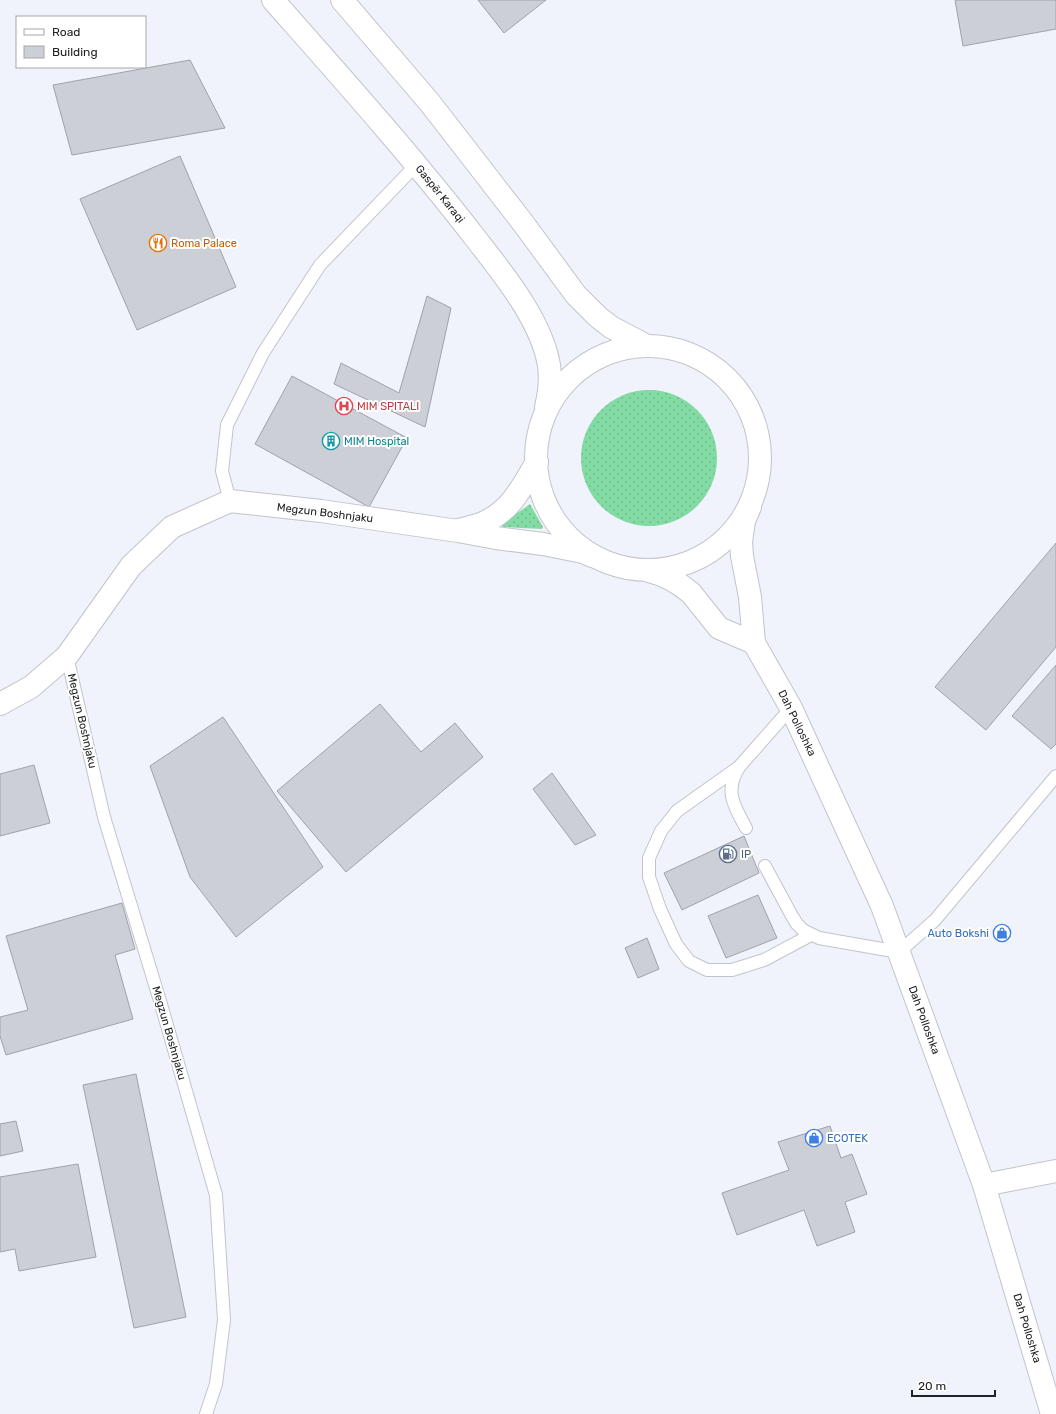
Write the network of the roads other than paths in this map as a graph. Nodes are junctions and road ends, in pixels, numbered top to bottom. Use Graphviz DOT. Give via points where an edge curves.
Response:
graph roads {
  1 [pos="273,0"];
  2 [pos="342,0"];
  3 [pos="416,165"];
  4 [pos="647,346"];
  5 [pos="545,415"];
  6 [pos="537,462"];
  7 [pos="230,501"];
  8 [pos="750,507"];
  9 [pos="458,531"];
  10 [pos="592,556"];
  11 [pos="644,570"];
  12 [pos="754,644"];
  13 [pos="68,656"];
  14 [pos="0,704"];
  15 [pos="791,708"];
  16 [pos="740,767"];
  17 [pos="1056,776"];
  18 [pos="746,828"];
  19 [pos="765,866"];
  20 [pos="811,935"];
  21 [pos="899,952"];
  22 [pos="1056,1171"];
  23 [pos="984,1185"];
  24 [pos="206,1414"];
  25 [pos="1052,1414"];
  1 -- 3 [label="main road, Gaspër Karaqi"];
  2 -- 4 [label="main road" via="430,104 576,295 598,317"];
  3 -- 5 [label="main road, Gaspër Karaqi" via="507,279 531,317 547,356 550,374 550,392"];
  3 -- 7 [label="lane" via="320,265 263,353 227,425 222,471"];
  4 -- 5 [label="main road" via="624,348 585,365 555,395"];
  4 -- 8 [label="main road" via="670,348 692,354 729,380 744,398 754,418 761,463"];
  5 -- 6 [label="main road" via="538,435"];
  6 -- 9 [label="main road, Megzun Boshnjaku" via="518,495 506,509 483,523"];
  6 -- 10 [label="main road" via="542,492 554,518 567,535"];
  7 -- 9 [label="main road, Megzun Boshnjaku"];
  7 -- 13 [label="main road, Megzun Boshnjaku" via="172,527 131,566"];
  8 -- 11 [label="main road" via="724,541 706,554 687,564 666,569"];
  8 -- 12 [label="main road, Dah Polloshka" via="744,521 741,542"];
  9 -- 10 [label="main road, Megzun Boshnjaku" via="544,544"];
  10 -- 11 [label="main road, Megzun Boshnjaku" via="623,567"];
  11 -- 12 [label="main road" via="661,574 680,584 691,593 720,628"];
  12 -- 15 [label="main road, Dah Polloshka"];
  13 -- 14 [label="main road, Megzun Boshnjaku" via="31,687"];
  13 -- 24 [label="lane, Megzun Boshnjaku" via="104,817 216,1195 224,1320 216,1384"];
  15 -- 16 [label="lane"];
  15 -- 21 [label="main road, Dah Polloshka" via="882,906"];
  16 -- 18 [label="lane" via="734,775 732,795 734,805"];
  16 -- 20 [label="lane" via="677,812 661,831 649,858 649,877 660,909 676,944 690,961 707,970 732,970 758,962"];
  17 -- 21 [label="lane" via="935,920"];
  19 -- 20 [label="lane" via="796,924"];
  20 -- 21 [label="lane"];
  21 -- 23 [label="main road, Dah Polloshka"];
  22 -- 23 [label="main road"];
  23 -- 25 [label="main road, Dah Polloshka"];
}
